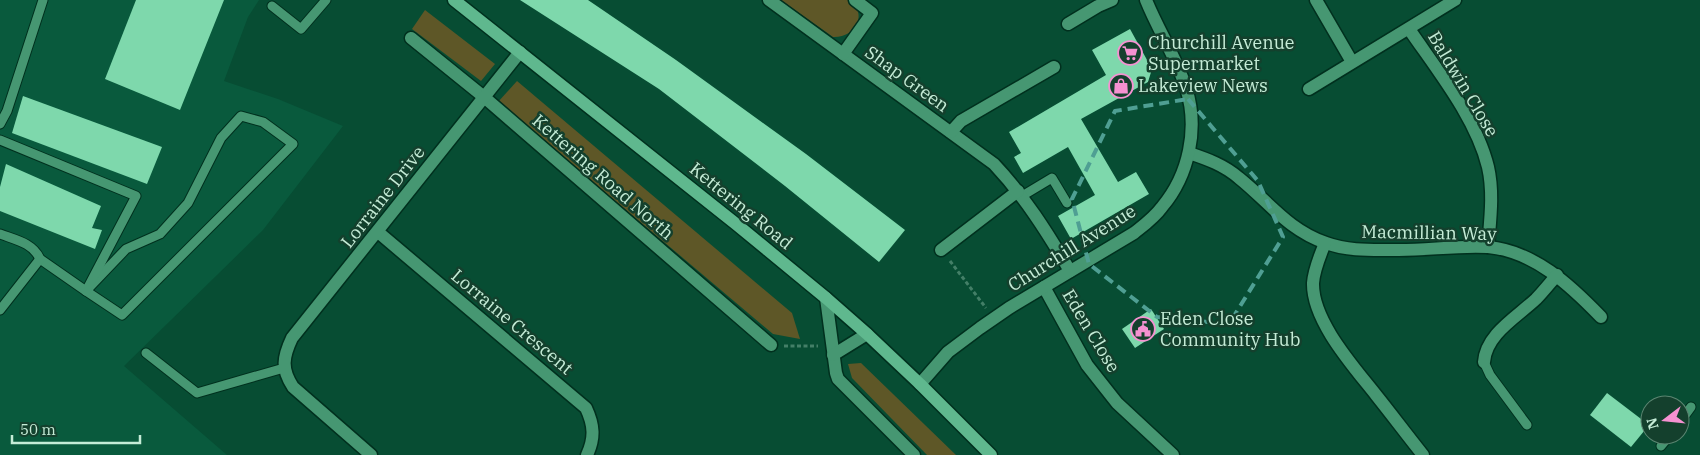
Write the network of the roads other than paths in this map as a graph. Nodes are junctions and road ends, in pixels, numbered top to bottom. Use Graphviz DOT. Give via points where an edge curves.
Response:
graph roads {
  1 [pos="43,0"];
  2 [pos="326,0"];
  3 [pos="454,0"];
  4 [pos="769,0"];
  5 [pos="855,0"];
  6 [pos="1112,0"];
  7 [pos="1146,0"];
  8 [pos="1316,0"];
  9 [pos="1455,0"];
  10 [pos="1096,3"];
  11 [pos="272,6"];
  12 [pos="1068,24"];
  13 [pos="1409,29"];
  14 [pos="411,38"];
  15 [pos="520,52"];
  16 [pos="843,54"];
  17 [pos="1352,62"];
  18 [pos="1054,67"];
  19 [pos="1309,89"];
  20 [pos="484,97"];
  21 [pos="0,124"];
  22 [pos="951,132"];
  23 [pos="0,140"];
  24 [pos="1189,153"];
  25 [pos="1020,193"];
  26 [pos="1067,203"];
  27 [pos="378,232"];
  28 [pos="0,234"];
  29 [pos="1325,243"];
  30 [pos="1488,247"];
  31 [pos="942,250"];
  32 [pos="40,259"];
  33 [pos="1070,271"];
  34 [pos="1557,275"];
  35 [pos="1044,287"];
  36 [pos="86,291"];
  37 [pos="826,298"];
  38 [pos="0,310"];
  39 [pos="1601,317"];
  40 [pos="867,334"];
  41 [pos="771,345"];
  42 [pos="146,353"];
  43 [pos="834,358"];
  44 [pos="1484,362"];
  45 [pos="284,368"];
  46 [pos="920,384"];
  47 [pos="1692,407"];
  48 [pos="1690,410"];
  49 [pos="1527,425"];
  50 [pos="371,455"];
  51 [pos="587,455"];
  52 [pos="914,455"];
  53 [pos="991,455"];
  54 [pos="1173,455"];
  55 [pos="1423,455"];
  1 -- 21 [label="lane"];
  2 -- 11 [label="lane" via="301,29"];
  3 -- 15 [label="main road, Kettering Road"];
  4 -- 16 [label="street, Shap Green"];
  5 -- 16 [label="street, Shap Green" via="872,13"];
  6 -- 10 [label="street"];
  7 -- 24 [label="street, Churchill Avenue" via="1187,89 1192,131"];
  8 -- 17 [label="street"];
  9 -- 13 [label="street, Baldwin Close"];
  10 -- 12 [label="street"];
  13 -- 17 [label="street, Baldwin Close"];
  13 -- 30 [label="street, Baldwin Close" via="1452,93 1482,148 1491,194"];
  14 -- 20 [label="street, Kettering Road North"];
  15 -- 20 [label="street, Lorraine Drive"];
  15 -- 37 [label="main road, Kettering Road"];
  16 -- 22 [label="street, Shap Green"];
  17 -- 19 [label="street, Baldwin Close"];
  18 -- 22 [label="street, Shap Green" via="961,121"];
  20 -- 27 [label="street, Lorraine Drive"];
  20 -- 41 [label="street, Kettering Road North"];
  22 -- 25 [label="street, Shap Green" via="994,164"];
  23 -- 36 [label="lane" via="136,196"];
  24 -- 29 [label="street, Macmillian Way" via="1218,163 1239,177 1277,214"];
  24 -- 33 [label="street, Churchill Avenue" via="1174,189 1148,222 1134,234"];
  25 -- 26 [label="lane" via="1052,178"];
  25 -- 31 [label="street"];
  25 -- 33 [label="street, Shap Green"];
  27 -- 45 [label="street, Lorraine Drive" via="292,338 285,352"];
  27 -- 51 [label="street, Lorraine Crescent" via="586,408 592,420 593,434"];
  28 -- 32 [label="lane" via="26,243"];
  29 -- 30 [label="street, Macmillian Way" via="1358,250"];
  29 -- 55 [label="street" via="1313,284 1325,322 1343,354"];
  30 -- 34 [label="street, Macmillian Way" via="1529,259"];
  32 -- 36 [label="lane"];
  32 -- 38 [label="lane"];
  33 -- 35 [label="street, Churchill Avenue"];
  34 -- 39 [label="street, Macmillian Way"];
  34 -- 44 [label="street" via="1495,336 1485,353"];
  35 -- 46 [label="street, Churchill Avenue" via="948,352"];
  35 -- 54 [label="street, Eden Close" via="1088,365 1117,403"];
  36 -- 36 [label="lane" via="126,250 160,234 188,203 221,138 241,116 264,122 292,144 122,315"];
  37 -- 40 [label="main road, Kettering Road"];
  37 -- 43 [label="street"];
  40 -- 43 [label="street"];
  40 -- 46 [label="main road, Kettering Road"];
  42 -- 45 [label="lane" via="197,393"];
  43 -- 52 [label="street" via="842,384"];
  44 -- 49 [label="lane"];
  45 -- 50 [label="street" via="293,387"];
  46 -- 53 [label="main road, Kettering Road"];
  47 -- 48 [label="lane"];
}
